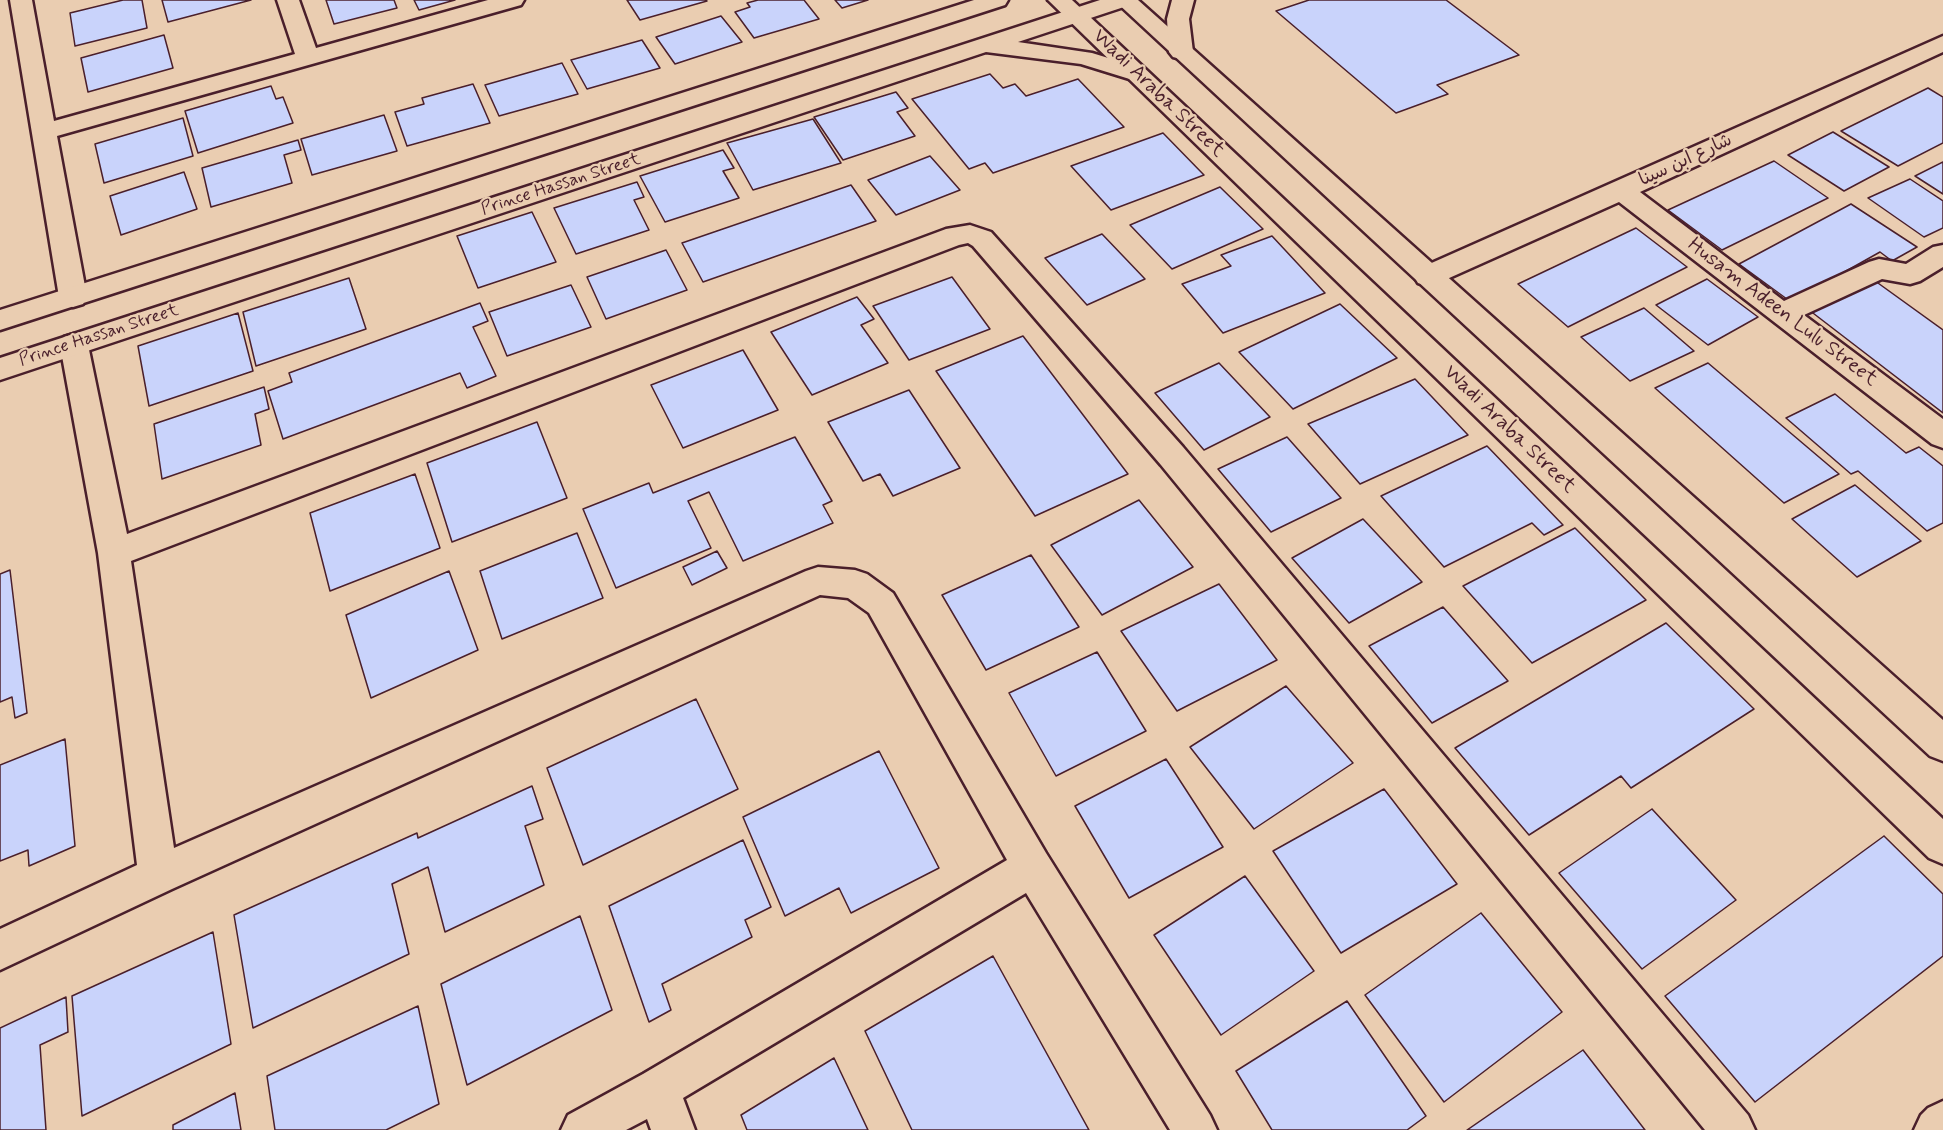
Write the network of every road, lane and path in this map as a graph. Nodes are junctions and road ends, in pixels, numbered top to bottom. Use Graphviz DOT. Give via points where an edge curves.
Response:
graph roads {
  1 [pos="21,0"];
  2 [pos="288,0"];
  3 [pos="513,0"];
  4 [pos="997,0"];
  5 [pos="1123,0"];
  6 [pos="1183,0"];
  7 [pos="949,8"];
  8 [pos="1067,8"];
  9 [pos="1943,43"];
  10 [pos="966,51"];
  11 [pos="1181,52"];
  12 [pos="308,58"];
  13 [pos="1136,74"];
  14 [pos="44,132"];
  15 [pos="1621,191"];
  16 [pos="1943,254"];
  17 [pos="1428,276"];
  18 [pos="73,297"];
  19 [pos="1783,313"];
  20 [pos="0,321"];
  21 [pos="74,345"];
  22 [pos="0,369"];
  23 [pos="1943,436"];
  24 [pos="114,553"];
  25 [pos="1943,744"];
  26 [pos="1943,845"];
  27 [pos="1032,867"];
  28 [pos="158,875"];
  29 [pos="0,950"];
  30 [pos="658,1089"];
  31 [pos="1943,1123"];
  32 [pos="583,1130"];
  33 [pos="673,1130"];
  34 [pos="1195,1130"];
  35 [pos="1733,1130"];
  36 [pos="1936,1130"];
  1 -- 14 [label="street"];
  2 -- 12 [label="street"];
  3 -- 12 [label="street"];
  4 -- 7 [label="street"];
  5 -- 8 [label="street, Prince Hassan Street"];
  5 -- 11 [label="street"];
  6 -- 11 [label="street" via="1178,19"];
  7 -- 18 [label="street"];
  8 -- 10 [label="street, Prince Hassan Street"];
  8 -- 13 [label="street, Wadi Araba Street"];
  9 -- 15 [label="street, شارع ابن سينا"];
  10 -- 13 [label="street" via="1027,49 1084,58"];
  10 -- 21 [label="street, Prince Hassan Street"];
  11 -- 17 [label="street"];
  12 -- 14 [label="street"];
  13 -- 26 [label="street, Wadi Araba Street"];
  14 -- 18 [label="street"];
  15 -- 17 [label="street, شارع ابن سينا"];
  15 -- 19 [label="street, Husam Adeen Lulu Street"];
  16 -- 19 [label="street" via="1910,274 1879,269"];
  17 -- 25 [label="street"];
  18 -- 20 [label="street"];
  19 -- 23 [label="street, Husam Adeen Lulu Street"];
  21 -- 22 [label="street, Prince Hassan Street"];
  21 -- 24 [label="street"];
  24 -- 28 [label="street"];
  24 -- 35 [label="street" via="955,236 970,234 982,239 1172,456"];
  27 -- 28 [label="street" via="881,603 855,584 818,581"];
  27 -- 30 [label="street"];
  27 -- 34 [label="street"];
  28 -- 29 [label="street"];
  30 -- 32 [label="street"];
  30 -- 33 [label="street"];
  31 -- 36 [label="street"];
}
